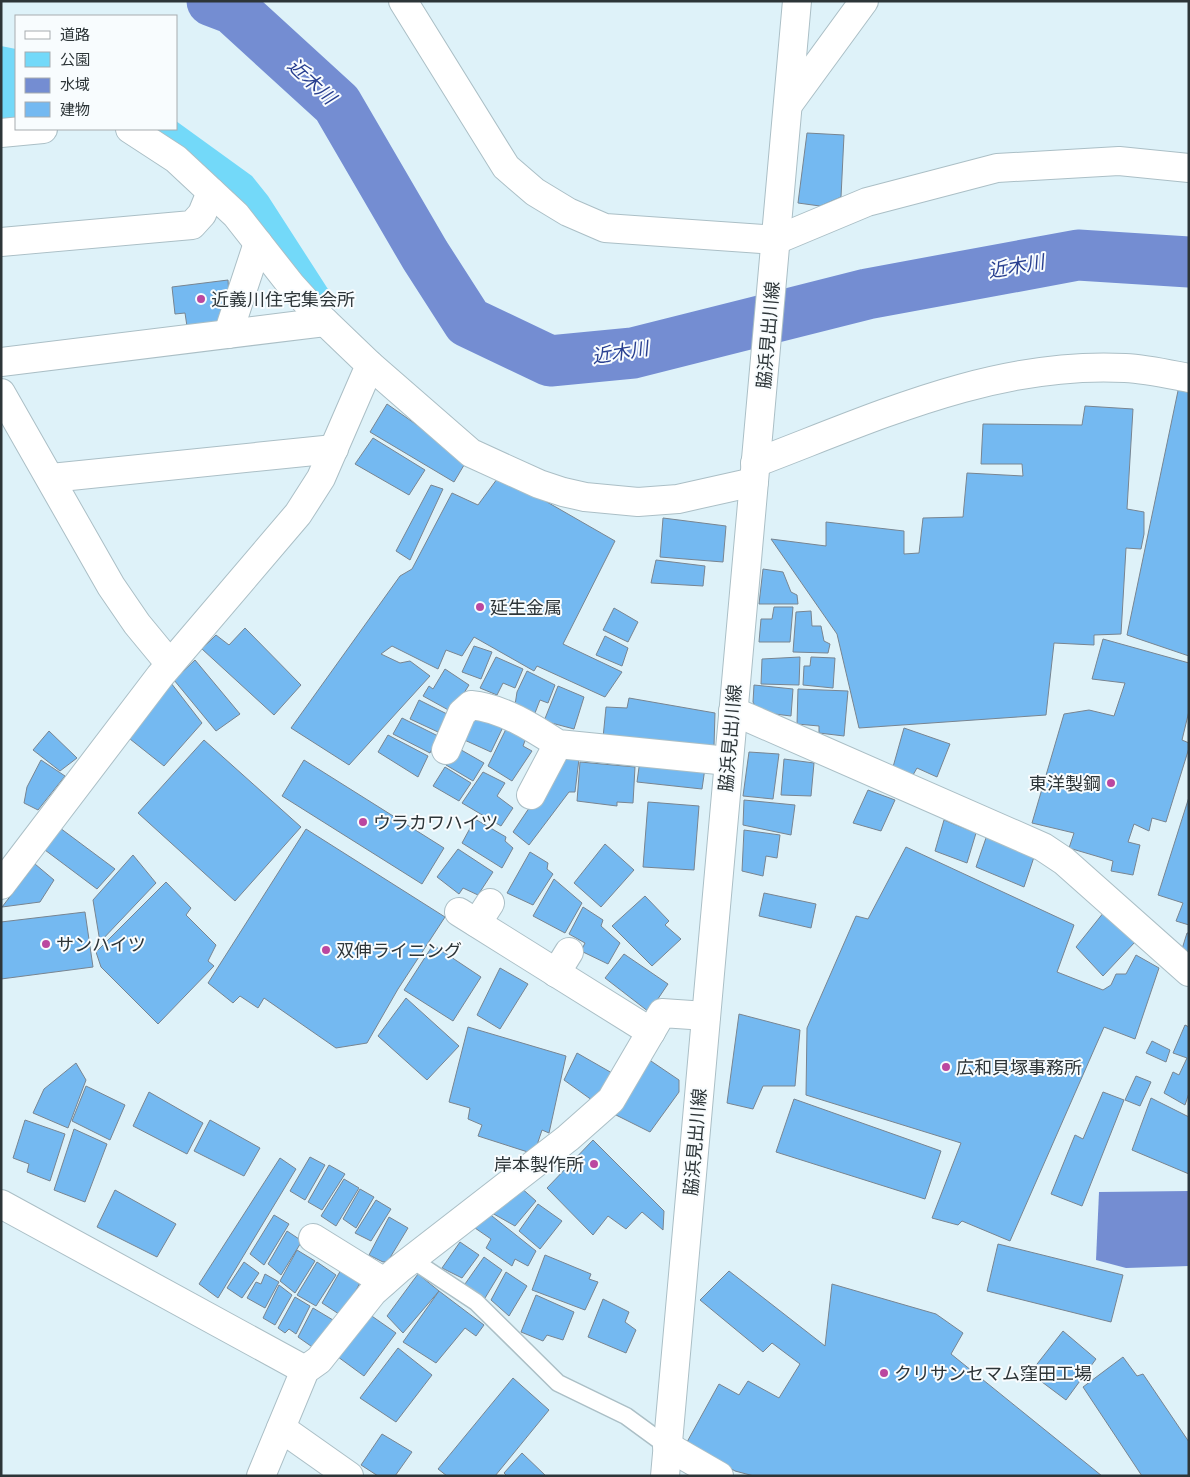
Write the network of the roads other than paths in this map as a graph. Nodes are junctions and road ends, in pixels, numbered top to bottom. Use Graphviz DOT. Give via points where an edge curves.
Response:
graph roads {
  1 [pos="403,1"];
  2 [pos="797,1"];
  3 [pos="864,1"];
  4 [pos="787,106"];
  5 [pos="32,130"];
  6 [pos="132,130"];
  7 [pos="1,133"];
  8 [pos="1189,168"];
  9 [pos="211,192"];
  10 [pos="776,240"];
  11 [pos="1,242"];
  12 [pos="258,243"];
  13 [pos="325,322"];
  14 [pos="228,334"];
  15 [pos="1,362"];
  16 [pos="370,365"];
  17 [pos="1189,378"];
  18 [pos="1,393"];
  19 [pos="334,449"];
  20 [pos="755,464"];
  21 [pos="51,478"];
  22 [pos="170,664"];
  23 [pos="733,711"];
  24 [pos="558,744"];
  25 [pos="446,750"];
  26 [pos="728,761"];
  27 [pos="531,795"];
  28 [pos="1,885"];
  29 [pos="475,913"];
  30 [pos="1189,972"];
  31 [pos="706,1016"];
  32 [pos="651,1032"];
  33 [pos="1,1204"];
  34 [pos="313,1238"];
  35 [pos="411,1260"];
  36 [pos="384,1282"];
  37 [pos="305,1370"];
  38 [pos="281,1428"];
  39 [pos="667,1446"];
  40 [pos="261,1476"];
  41 [pos="349,1476"];
  42 [pos="664,1476"];
  43 [pos="719,1476"];
  1 -- 10 [label="street" via="506,167 535,192 568,212 605,228"];
  2 -- 4 [label="street, 脇浜見出川線"];
  3 -- 4 [label="street"];
  4 -- 10 [label="street, 脇浜見出川線"];
  5 -- 7 [label="street"];
  6 -- 9 [label="street" via="176,159"];
  8 -- 10 [label="street" via="1119,161 997,168 867,202"];
  9 -- 11 [label="street" via="202,214 192,225"];
  9 -- 12 [label="street" via="236,215"];
  10 -- 20 [label="street, 脇浜見出川線"];
  12 -- 13 [label="street"];
  12 -- 14 [label="street"];
  13 -- 14 [label="street"];
  13 -- 16 [label="street"];
  14 -- 15 [label="street"];
  16 -- 19 [label="street"];
  16 -- 20 [label="street" via="471,453 563,492 638,502 678,499"];
  17 -- 20 [label="street" via="1126,368 1075,368 970,384 919,400"];
  18 -- 21 [label="street"];
  19 -- 21 [label="street"];
  19 -- 22 [label="street" via="321,478 298,514"];
  20 -- 23 [label="street, 脇浜見出川線"];
  21 -- 22 [label="street" via="111,586"];
  22 -- 28 [label="street"];
  23 -- 26 [label="street, 脇浜見出川線"];
  23 -- 30 [label="street" via="1043,847 1064,861"];
  24 -- 25 [label="street" via="488,707 471,706 462,713"];
  24 -- 26 [label="street"];
  24 -- 27 [label="street"];
  26 -- 31 [label="street, 脇浜見出川線"];
  29 -- 32 [label="street" via="562,962"];
  31 -- 32 [label="street" via="662,1013"];
  31 -- 39 [label="street, 脇浜見出川線"];
  32 -- 35 [label="street" via="611,1100 568,1138"];
  33 -- 37 [label="street"];
  34 -- 36 [label="street"];
  35 -- 36 [label="street"];
  35 -- 39 [label="lane" via="476,1302 558,1383 626,1416"];
  36 -- 37 [label="street" via="319,1360"];
  37 -- 38 [label="street"];
  38 -- 40 [label="street"];
  38 -- 41 [label="street"];
  39 -- 42 [label="street, 脇浜見出川線"];
  39 -- 43 [label="street"];
}
